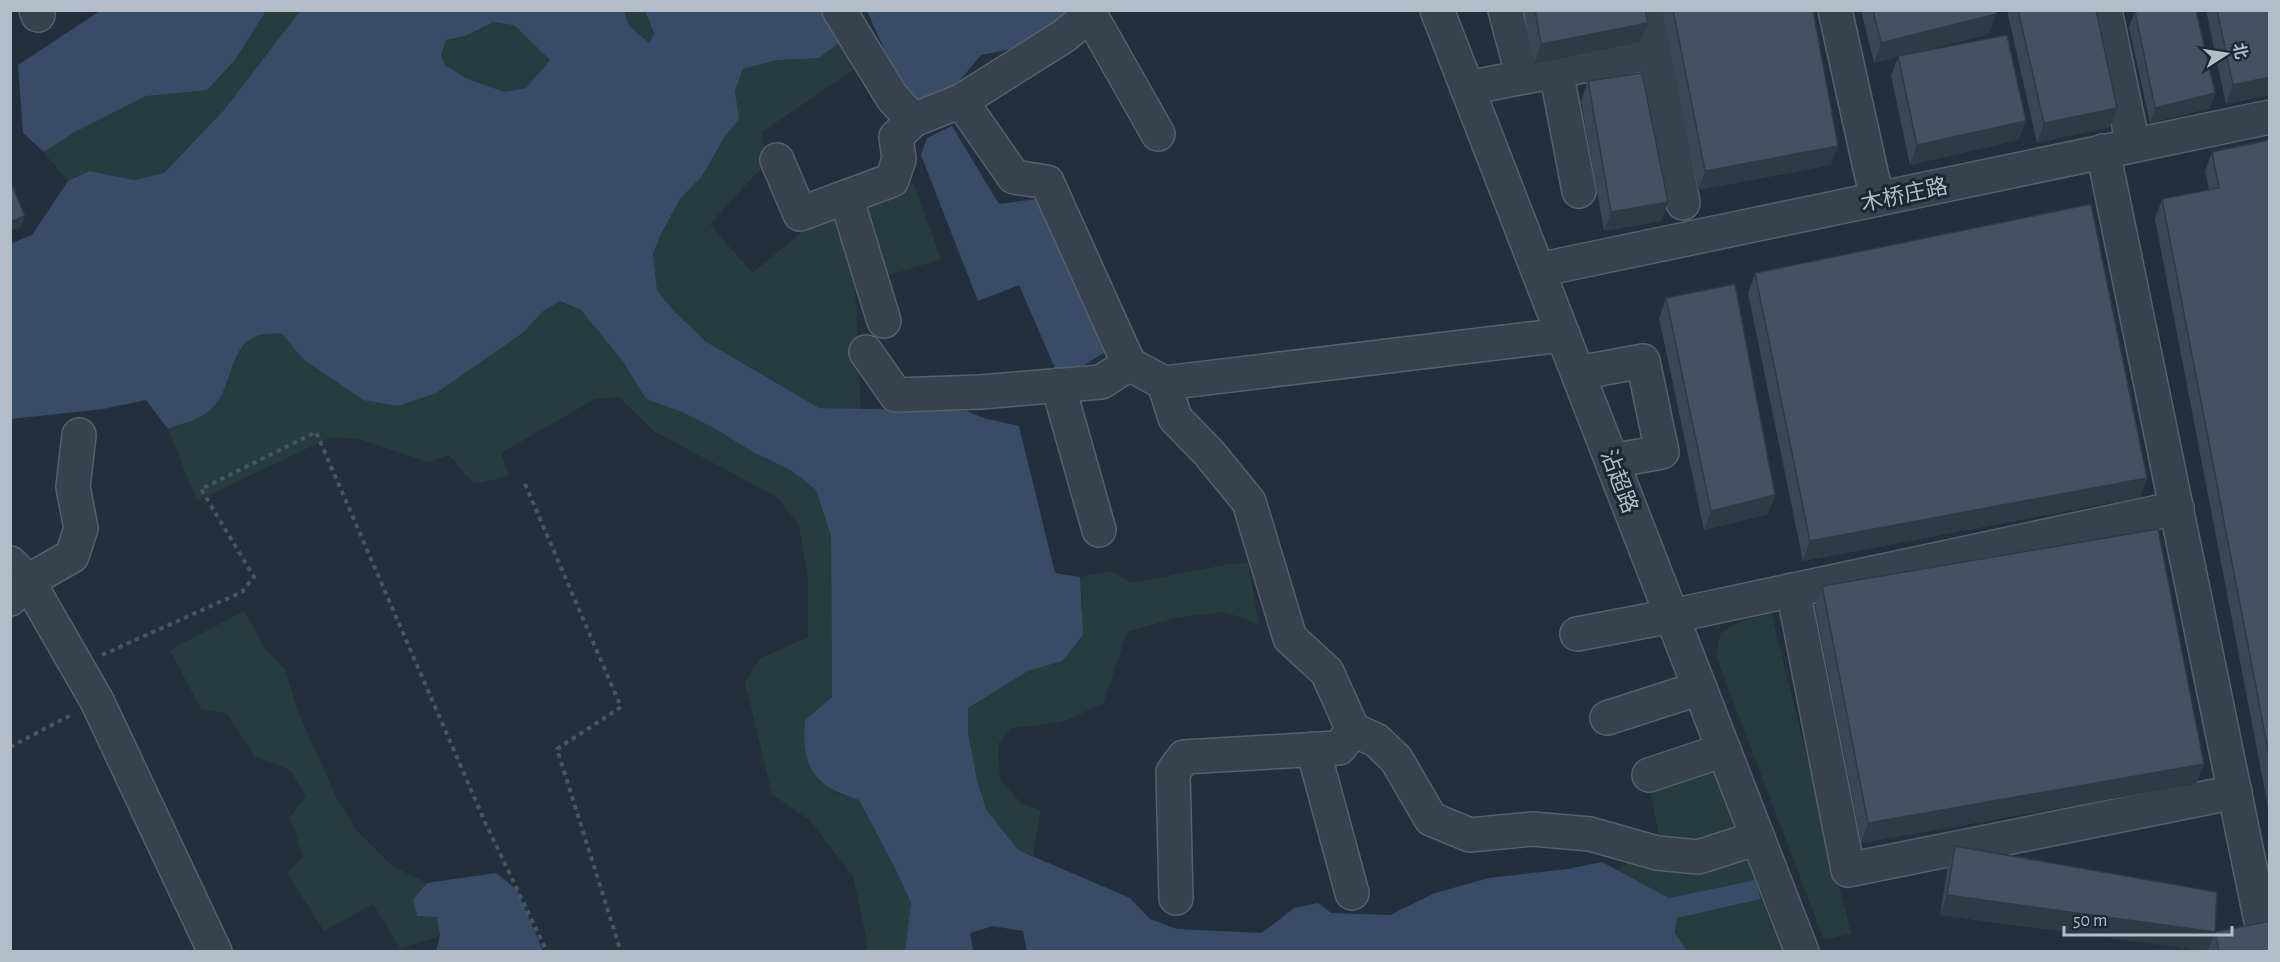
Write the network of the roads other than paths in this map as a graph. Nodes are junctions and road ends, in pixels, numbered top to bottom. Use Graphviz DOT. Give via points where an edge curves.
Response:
graph roads {
  1 [pos="839,10"];
  2 [pos="1437,10"];
  3 [pos="1505,10"];
  4 [pos="1648,10"];
  5 [pos="1835,10"];
  6 [pos="2105,10"];
  7 [pos="1090,12"];
  8 [pos="1656,52"];
  9 [pos="1556,71"];
  10 [pos="1523,77"];
  11 [pos="1467,88"];
  12 [pos="961,101"];
  13 [pos="2270,117"];
  14 [pos="913,120"];
  15 [pos="1158,134"];
  16 [pos="2118,148"];
  17 [pos="777,159"];
  18 [pos="1579,191"];
  19 [pos="846,197"];
  20 [pos="1877,199"];
  21 [pos="1683,203"];
  22 [pos="1538,270"];
  23 [pos="884,321"];
  24 [pos="1563,335"];
  25 [pos="866,351"];
  26 [pos="1129,364"];
  27 [pos="1578,373"];
  28 [pos="1164,383"];
  29 [pos="1058,385"];
  30 [pos="79,435"];
  31 [pos="1612,461"];
  32 [pos="2176,508"];
  33 [pos="1099,530"];
  34 [pos="16,581"];
  35 [pos="1793,590"];
  36 [pos="1672,616"];
  37 [pos="1578,634"];
  38 [pos="1700,688"];
  39 [pos="1607,718"];
  40 [pos="1353,730"];
  41 [pos="1313,749"];
  42 [pos="1724,750"];
  43 [pos="1649,775"];
  44 [pos="2235,792"];
  45 [pos="1758,838"];
  46 [pos="1352,893"];
  47 [pos="1176,898"];
  48 [pos="2270,919"];
  49 [pos="215,951"];
  50 [pos="1802,951"];
  1 -- 14 [label="street" via="891,97"];
  2 -- 11 [label="street, 沾超路"];
  3 -- 10 [label="street"];
  4 -- 8 [label="street"];
  5 -- 20 [label="street"];
  6 -- 16 [label="street"];
  7 -- 12 [label="street" via="1064,36"];
  7 -- 15 [label="street"];
  8 -- 9 [label="street"];
  8 -- 21 [label="street"];
  9 -- 10 [label="street"];
  9 -- 18 [label="street"];
  10 -- 11 [label="street"];
  11 -- 22 [label="street, 沾超路"];
  12 -- 14 [label="street"];
  12 -- 26 [label="street" via="1014,177 1047,182"];
  13 -- 16 [label="street, 木桥庄路"];
  14 -- 19 [label="street" via="896,137 899,159 892,180"];
  16 -- 20 [label="street, 木桥庄路"];
  16 -- 32 [label="street"];
  17 -- 19 [label="street" via="800,214"];
  19 -- 23 [label="street"];
  20 -- 22 [label="street, 木桥庄路"];
  22 -- 24 [label="street, 沾超路"];
  24 -- 27 [label="street, 沾超路"];
  24 -- 28 [label="street"];
  25 -- 29 [label="street" via="896,395"];
  26 -- 28 [label="street"];
  26 -- 29 [label="street" via="1101,382"];
  27 -- 31 [label="street, 沾超路"];
  27 -- 31 [label="street" via="1643,361 1662,452"];
  28 -- 40 [label="street" via="1175,418 1249,502 1290,638 1327,672"];
  29 -- 33 [label="street"];
  30 -- 34 [label="street" via="73,487 81,528 72,556"];
  31 -- 36 [label="street, 沾超路"];
  32 -- 35 [label="street"];
  32 -- 44 [label="street"];
  34 -- 49 [label="street" via="98,701"];
  35 -- 36 [label="street"];
  35 -- 44 [label="street" via="1848,870"];
  36 -- 37 [label="street"];
  36 -- 38 [label="street, 沾超路"];
  38 -- 39 [label="street"];
  38 -- 42 [label="street, 沾超路"];
  40 -- 41 [label="street" via="1339,748"];
  40 -- 45 [label="street" via="1376,740 1396,759 1431,819 1470,835 1532,829 1590,834 1657,853 1698,858"];
  41 -- 46 [label="street"];
  41 -- 47 [label="street" via="1184,757 1173,772"];
  42 -- 43 [label="street"];
  42 -- 45 [label="street, 沾超路"];
  44 -- 48 [label="street" via="2261,921"];
  45 -- 50 [label="street, 沾超路"];
}
